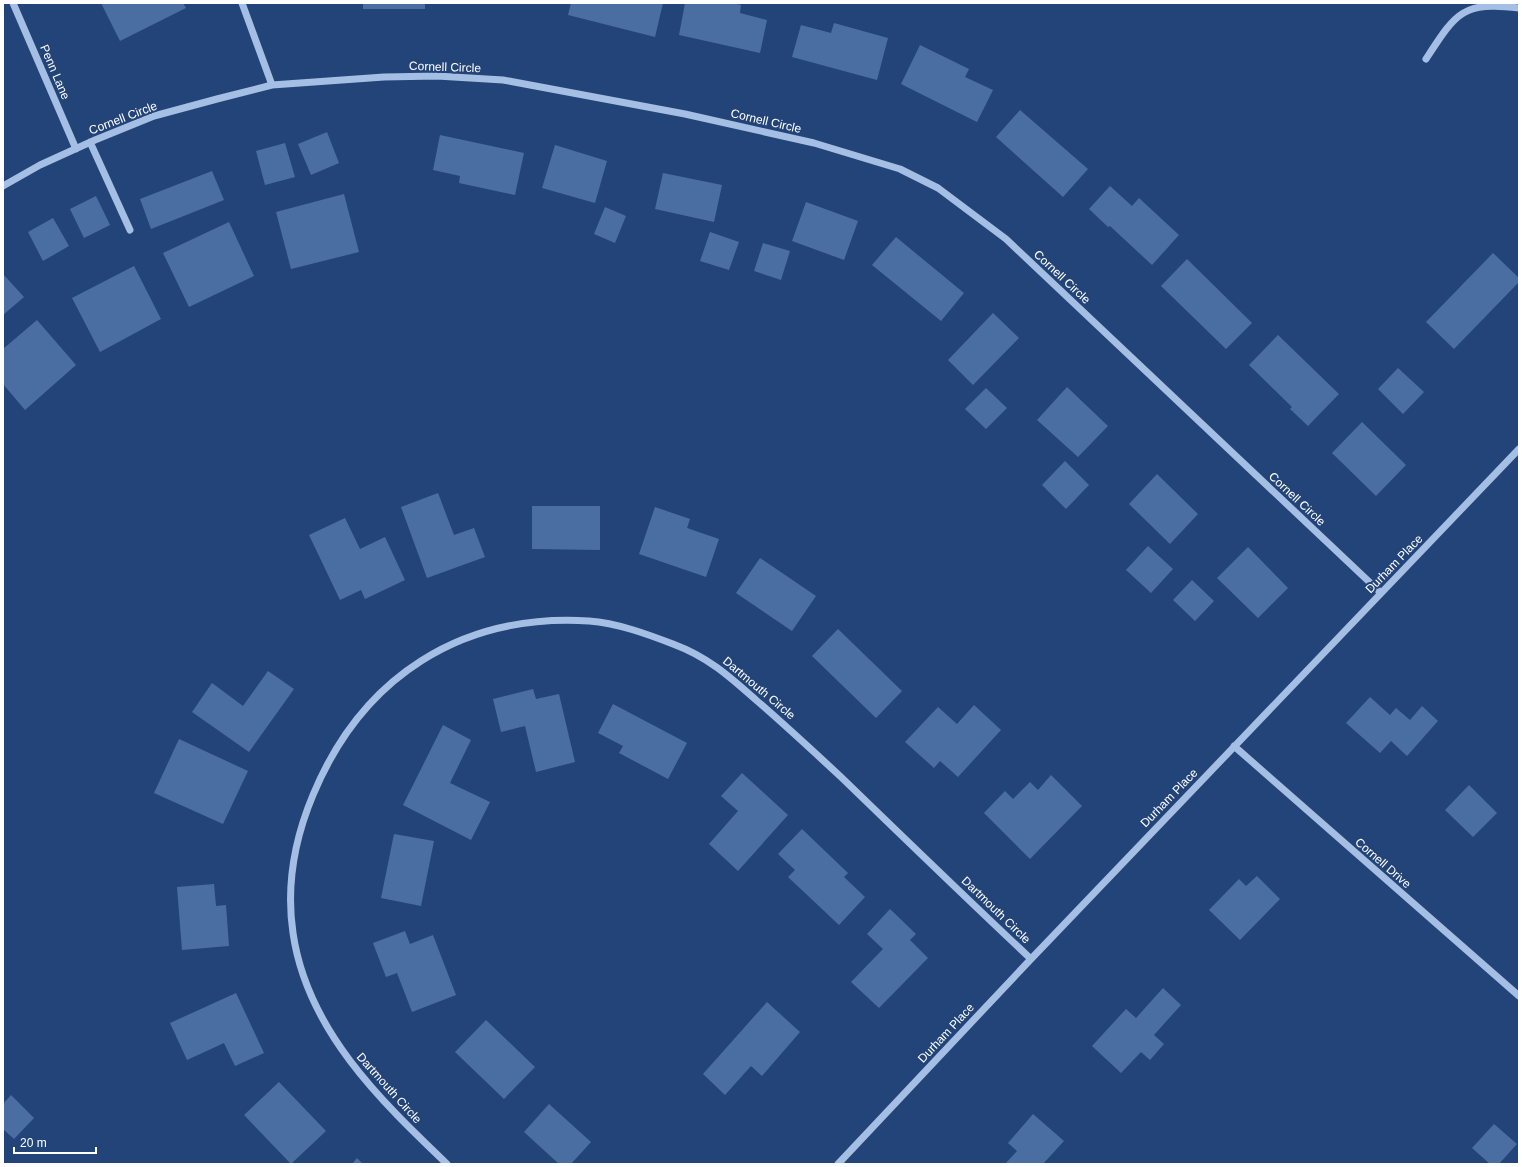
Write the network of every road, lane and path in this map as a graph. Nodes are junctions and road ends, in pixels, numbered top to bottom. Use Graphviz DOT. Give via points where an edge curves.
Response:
graph roads {
  1 [pos="13,3"];
  2 [pos="242,3"];
  3 [pos="1519,8"];
  4 [pos="1426,59"];
  5 [pos="272,86"];
  6 [pos="90,142"];
  7 [pos="76,149"];
  8 [pos="3,186"];
  9 [pos="130,230"];
  10 [pos="1518,451"];
  11 [pos="1381,593"];
  12 [pos="1234,746"];
  13 [pos="1031,959"];
  14 [pos="1519,996"];
  15 [pos="447,1164"];
  16 [pos="838,1164"];
  1 -- 7 [label="street, Penn Lane"];
  2 -- 5 [label="street"];
  3 -- 4 [label="street" via="1494,5 1468,9 1448,26"];
  5 -- 6 [label="street, Cornell Circle" via="154,116"];
  5 -- 11 [label="street, Cornell Circle" via="384,77 437,76 503,80 693,115 814,143 900,169 938,188 1006,239"];
  6 -- 7 [label="street, Cornell Circle"];
  6 -- 9 [label="street"];
  7 -- 8 [label="street, Cornell Circle"];
  10 -- 11 [label="street, Durham Place"];
  11 -- 12 [label="street, Durham Place"];
  12 -- 13 [label="street, Durham Place"];
  12 -- 14 [label="street, Cornell Drive"];
  13 -- 15 [label="street, Dartmouth Circle" via="791,730 716,665 677,645 635,630 591,621 510,624 470,636 434,652 401,673 371,702 342,739 322,774 305,814 296,849 290,894 293,934 302,971 313,1002 332,1036 356,1070"];
  13 -- 16 [label="street, Durham Place"];
}
